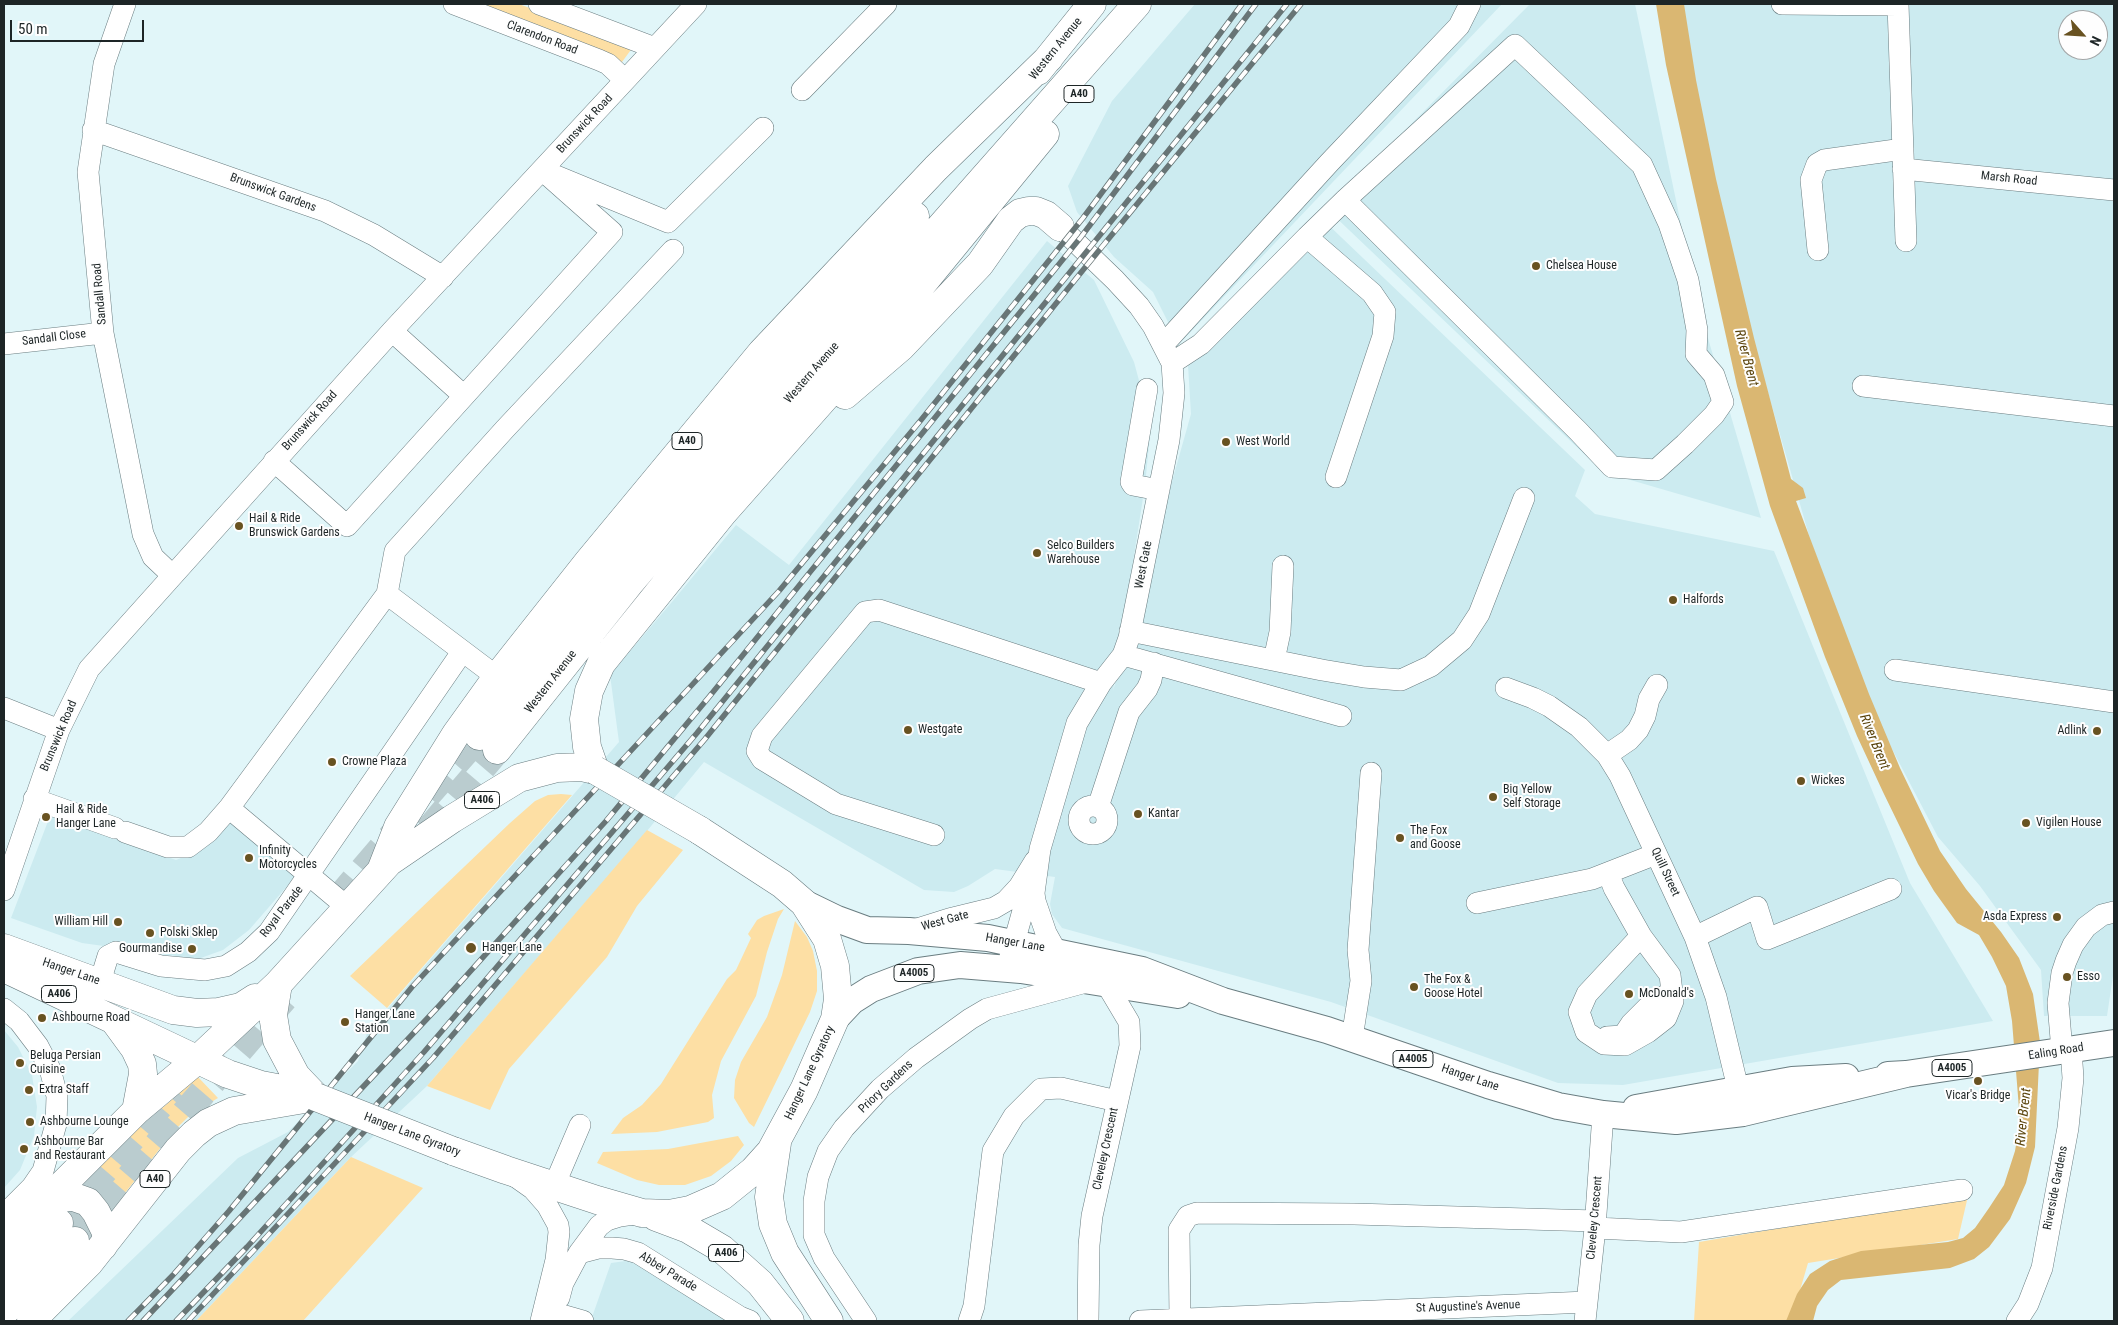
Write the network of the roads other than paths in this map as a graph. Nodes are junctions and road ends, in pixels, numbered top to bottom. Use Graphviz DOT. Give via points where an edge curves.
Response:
graph roads {
  1 [pos="125,4"];
  2 [pos="454,4"];
  3 [pos="539,4"];
  4 [pos="696,4"];
  5 [pos="886,4"];
  6 [pos="1092,4"];
  7 [pos="1137,4"];
  8 [pos="1144,4"];
  9 [pos="1470,4"];
  10 [pos="1782,4"];
  11 [pos="1898,4"];
  12 [pos="655,48"];
  13 [pos="1049,58"];
  14 [pos="625,80"];
  15 [pos="802,90"];
  16 [pos="763,128"];
  17 [pos="93,130"];
  18 [pos="1903,159"];
  19 [pos="542,170"];
  20 [pos="2114,190"];
  21 [pos="1345,200"];
  22 [pos="1060,227"];
  23 [pos="1307,237"];
  24 [pos="1906,240"];
  25 [pos="673,250"];
  26 [pos="1818,250"];
  27 [pos="443,277"];
  28 [pos="392,331"];
  29 [pos="103,333"];
  30 [pos="4,344"];
  31 [pos="1168,354"];
  32 [pos="1864,386"];
  33 [pos="1147,389"];
  34 [pos="464,396"];
  35 [pos="2114,416"];
  36 [pos="778,452"];
  37 [pos="274,461"];
  38 [pos="1336,477"];
  39 [pos="1159,490"];
  40 [pos="1524,498"];
  41 [pos="1283,566"];
  42 [pos="172,575"];
  43 [pos="387,594"];
  44 [pos="1130,631"];
  45 [pos="462,652"];
  46 [pos="1123,654"];
  47 [pos="1274,660"];
  48 [pos="1154,663"];
  49 [pos="1895,670"];
  50 [pos="497,677"];
  51 [pos="1101,683"];
  52 [pos="1657,685"];
  53 [pos="1506,688"];
  54 [pos="2114,702"];
  55 [pos="4,708"];
  56 [pos="1341,716"];
  57 [pos="59,730"];
  58 [pos="1607,755"];
  59 [pos="595,770"];
  60 [pos="1371,773"];
  61 [pos="34,800"];
  62 [pos="1098,807"];
  63 [pos="229,808"];
  64 [pos="934,834"];
  65 [pos="1040,849"];
  66 [pos="1656,854"];
  67 [pos="382,868"];
  68 [pos="1608,873"];
  69 [pos="310,875"];
  70 [pos="1891,889"];
  71 [pos="4,890"];
  72 [pos="1034,892"];
  73 [pos="804,903"];
  74 [pos="1477,903"];
  75 [pos="348,907"];
  76 [pos="2114,912"];
  77 [pos="909,931"];
  78 [pos="1641,936"];
  79 [pos="1695,937"];
  80 [pos="1014,942"];
  81 [pos="4,948"];
  82 [pos="1056,951"];
  83 [pos="4,968"];
  84 [pos="1006,969"];
  85 [pos="100,982"];
  86 [pos="1098,983"];
  87 [pos="278,984"];
  88 [pos="1665,997"];
  89 [pos="1223,1001"];
  90 [pos="4,1008"];
  91 [pos="835,1020"];
  92 [pos="115,1021"];
  93 [pos="1352,1038"];
  94 [pos="2114,1043"];
  95 [pos="2060,1051"];
  96 [pos="197,1060"];
  97 [pos="1998,1061"];
  98 [pos="316,1097"];
  99 [pos="1117,1101"];
  100 [pos="1741,1101"];
  101 [pos="136,1110"];
  102 [pos="1603,1114"];
  103 [pos="580,1125"];
  104 [pos="778,1142"];
  105 [pos="506,1170"];
  106 [pos="554,1186"];
  107 [pos="1962,1190"];
  108 [pos="642,1213"];
  109 [pos="4,1215"];
  110 [pos="58,1224"];
  111 [pos="1596,1224"];
  112 [pos="4,1244"];
  113 [pos="103,1246"];
  114 [pos="579,1253"];
  115 [pos="4,1278"];
  116 [pos="4,1312"];
  117 [pos="1586,1312"];
  118 [pos="549,1318"];
  119 [pos="1180,1320"];
  120 [pos="31,1321"];
  121 [pos="583,1321"];
  122 [pos="750,1321"];
  123 [pos="788,1321"];
  124 [pos="829,1321"];
  125 [pos="866,1321"];
  126 [pos="969,1321"];
  127 [pos="1088,1321"];
  128 [pos="1140,1321"];
  129 [pos="2017,1321"];
  1 -- 17 [label="street, Sandall Road" via="104,64"];
  2 -- 14 [label="street, Clarendon Road" via="608,64"];
  3 -- 12 [label="street"];
  4 -- 12 [label="street, Brunswick Road"];
  5 -- 15 [label="street"];
  6 -- 13 [label="highway, Western Avenue / A40"];
  7 -- 13 [label="highway, Western Avenue / A40" via="488,743 637,539"];
  8 -- 36 [label="highway, A40" via="1122,42 882,332"];
  9 -- 31 [label="street" via="1459,26 1329,163"];
  10 -- 11 [label="street"];
  11 -- 18 [label="street"];
  12 -- 14 [label="street, Brunswick Road"];
  13 -- 50 [label="highway, A40" via="936,168 762,352"];
  14 -- 19 [label="street, Brunswick Road"];
  16 -- 19 [label="street" via="668,222"];
  17 -- 27 [label="street, Brunswick Gardens" via="325,211 374,235"];
  17 -- 29 [label="street, Sandall Road" via="88,172"];
  18 -- 20 [label="street, Marsh Road"];
  18 -- 24 [label="street"];
  18 -- 26 [label="street, Marsh Road" via="1824,160 1817,164 1811,180"];
  19 -- 27 [label="street, Brunswick Road"];
  19 -- 34 [label="street" via="612,232"];
  21 -- 21 [label="street" via="1515,45 1642,165 1669,224 1688,280 1697,330 1696,354 1714,374 1723,402 1714,415 1656,470 1612,467"];
  21 -- 23 [label="street"];
  22 -- 31 [label="street, West Gate" via="1139,306"];
  22 -- 36 [label="highway" via="1036,211 1020,214 1011,220 980,264 901,348"];
  23 -- 31 [label="street" via="1201,344"];
  23 -- 38 [label="street" via="1372,294 1385,312 1383,336"];
  25 -- 43 [label="street" via="395,551"];
  27 -- 28 [label="street, Brunswick Road"];
  28 -- 34 [label="street"];
  28 -- 37 [label="street, Brunswick Road"];
  29 -- 30 [label="street, Sandall Close"];
  29 -- 42 [label="street, Sandall Road" via="143,534 153,557"];
  31 -- 39 [label="street, West Gate" via="1174,394"];
  32 -- 35 [label="street"];
  33 -- 39 [label="street" via="1131,482"];
  34 -- 37 [label="street" via="347,526"];
  36 -- 59 [label="highway, A40" via="687,556 598,669 588,691 584,719 587,747"];
  37 -- 42 [label="street, Brunswick Road"];
  39 -- 44 [label="street, West Gate"];
  40 -- 47 [label="street" via="1480,614 1462,640 1430,666 1401,680 1364,677"];
  41 -- 47 [label="street" via="1280,632"];
  42 -- 57 [label="street, Brunswick Road" via="89,669"];
  43 -- 45 [label="street"];
  43 -- 63 [label="street"];
  44 -- 46 [label="street, West Gate"];
  44 -- 47 [label="street"];
  45 -- 50 [label="street"];
  45 -- 69 [label="street, Royal Parade"];
  46 -- 48 [label="street"];
  46 -- 51 [label="street, West Gate"];
  48 -- 56 [label="street"];
  48 -- 62 [label="street" via="1147,690 1129,712"];
  49 -- 54 [label="street"];
  50 -- 67 [label="highway, A40" via="404,816"];
  51 -- 64 [label="street" via="879,610 865,612 762,736 757,751 762,759 836,804"];
  51 -- 65 [label="street, West Gate" via="1072,737"];
  52 -- 58 [label="street" via="1638,730"];
  53 -- 58 [label="street, Quill Street" via="1533,698 1566,718"];
  55 -- 57 [label="street"];
  57 -- 61 [label="street, Brunswick Road"];
  58 -- 66 [label="street, Quill Street"];
  59 -- 67 [label="highway, Hanger Lane Gyratory / A406" via="557,768 519,778 452,819"];
  59 -- 73 [label="highway, Hanger Lane Gyratory / A406, bridge" via="699,830 782,884"];
  60 -- 93 [label="street" via="1358,950 1361,981"];
  61 -- 63 [label="street" via="168,847 188,847 208,832"];
  61 -- 71 [label="street, Brunswick Road"];
  63 -- 69 [label="street"];
  65 -- 72 [label="street, West Gate"];
  65 -- 77 [label="street, West Gate" via="1019,887 1000,905"];
  66 -- 68 [label="street"];
  66 -- 79 [label="street, Quill Street"];
  67 -- 75 [label="highway, Hanger Lane Gyratory / A406"];
  68 -- 74 [label="street"];
  68 -- 78 [label="street"];
  69 -- 75 [label="street"];
  69 -- 85 [label="street, Royal Parade" via="269,932 248,952 226,966 204,970 161,966 116,952 108,956"];
  70 -- 79 [label="street" via="1767,939 1758,907"];
  72 -- 80 [label="street, West Gate" via="1024,907"];
  72 -- 82 [label="street, West Gate" via="1040,920"];
  73 -- 77 [label="main road, Hanger Lane / A4005" via="867,930"];
  73 -- 91 [label="highway, Hanger Lane Gyratory / A406" via="822,931 835,966 838,999"];
  75 -- 87 [label="highway, Hanger Lane Gyratory / A406"];
  76 -- 95 [label="street, Riverside Gardens" via="2102,915 2086,927 2066,961 2058,1002"];
  77 -- 80 [label="main road, Hanger Lane / A4005"];
  78 -- 88 [label="street" via="1670,975"];
  78 -- 88 [label="street" via="1625,964 1591,1001 1586,1015 1607,1038 1623,1036 1634,1032 1656,1015"];
  78 -- 88 [label="street" via="1587,994 1579,1012 1586,1032 1604,1044 1625,1045 1666,1018 1673,1001"];
  79 -- 100 [label="street, Quill Street" via="1716,997"];
  80 -- 82 [label="main road, Hanger Lane / A4005"];
  80 -- 84 [label="street, West Gate"];
  81 -- 85 [label="highway, Hanger Lane / A406"];
  82 -- 89 [label="main road, Hanger Lane / A4005" via="1142,970"];
  83 -- 92 [label="highway, Hanger Lane / A406"];
  84 -- 86 [label="main road, Hanger Lane / A4005"];
  84 -- 91 [label="main road, Hanger Lane / A4005" via="960,965 918,971 870,989 852,1001"];
  85 -- 87 [label="highway, Hanger Lane / A406" via="173,1010 210,1013 241,1007"];
  86 -- 89 [label="main road, Hanger Lane / A4005"];
  86 -- 99 [label="street, Cleveley Crescent" via="1129,1022 1130,1046"];
  86 -- 125 [label="street, Priory Gardens" via="987,1009 970,1019 880,1089 844,1128 828,1151 818,1177 814,1235 824,1258"];
  87 -- 96 [label="highway"];
  87 -- 98 [label="highway, Hanger Lane Gyratory / A406" via="273,1014 277,1040 296,1076"];
  89 -- 93 [label="main road, Hanger Lane / A4005"];
  90 -- 109 [label="street" via="19,1020 38,1046 50,1069 57,1096 56,1124 43,1171"];
  91 -- 104 [label="highway, Hanger Lane Gyratory / A406"];
  92 -- 96 [label="highway, Hanger Lane / A406"];
  92 -- 101 [label="highway, A406" via="142,1064"];
  93 -- 102 [label="main road, Hanger Lane / A4005" via="1488,1085 1558,1106"];
  94 -- 95 [label="main road, Ealing Road / A4005"];
  95 -- 97 [label="main road, Ealing Road / A4005"];
  95 -- 129 [label="street, Riverside Gardens" via="2073,1078 2068,1128 2042,1268 2028,1304"];
  96 -- 98 [label="highway, Hanger Lane / A406" via="248,1082"];
  96 -- 101 [label="highway"];
  97 -- 100 [label="main road, Hanger Lane / A4005"];
  98 -- 105 [label="highway, Hanger Lane Gyratory / A406, bridge"];
  98 -- 113 [label="highway, A40" via="245,1108 208,1123 178,1150"];
  99 -- 126 [label="street" via="1061,1088 1041,1089 1014,1116 993,1151 974,1306"];
  99 -- 127 [label="street, Cleveley Crescent" via="1090,1235"];
  100 -- 102 [label="main road, Hanger Lane / A4005" via="1676,1121"];
  101 -- 110 [label="highway"];
  102 -- 111 [label="street, Cleveley Crescent"];
  103 -- 106 [label="street"];
  104 -- 108 [label="highway, Hanger Lane Gyratory / A406" via="753,1171 716,1200 676,1213"];
  104 -- 124 [label="highway, A406" via="769,1197 772,1224 785,1253"];
  105 -- 106 [label="highway, Hanger Lane Gyratory / A406"];
  105 -- 118 [label="street" via="540,1196 558,1225 558,1252"];
  106 -- 108 [label="highway, Hanger Lane Gyratory / A406"];
  107 -- 111 [label="street" via="1682,1232"];
  108 -- 114 [label="street" via="607,1220"];
  108 -- 123 [label="highway, A406" via="678,1225 713,1243 760,1283"];
  110 -- 112 [label="highway"];
  110 -- 113 [label="highway" via="53,1200 68,1196 88,1202 106,1232"];
  110 -- 115 [label="highway"];
  110 -- 116 [label="highway"];
  111 -- 117 [label="street, Cleveley Crescent"];
  111 -- 119 [label="street" via="1354,1214 1197,1213 1188,1216 1179,1230"];
  113 -- 120 [label="highway, A40"];
  114 -- 118 [label="street"];
  114 -- 122 [label="street, Abbey Parade" via="598,1248 624,1248 638,1253"];
  117 -- 119 [label="street, St Augustine's Avenue"];
  118 -- 121 [label="street"];
  119 -- 128 [label="street, St Augustine's Avenue"];
}
